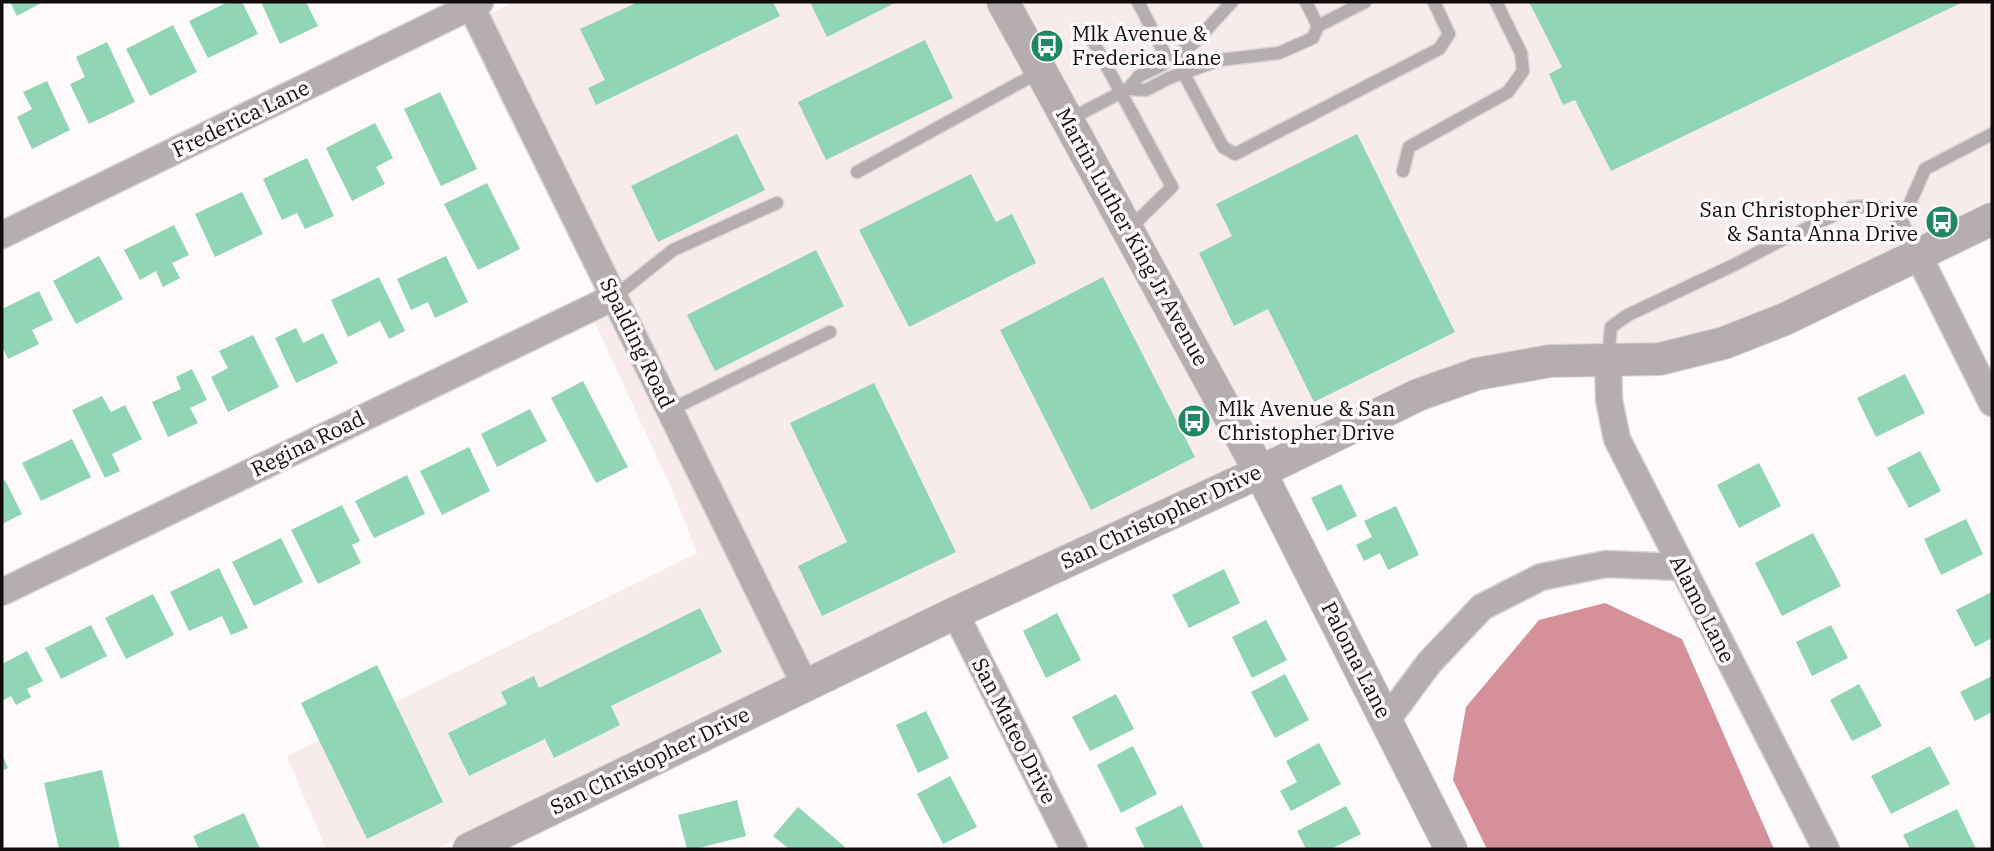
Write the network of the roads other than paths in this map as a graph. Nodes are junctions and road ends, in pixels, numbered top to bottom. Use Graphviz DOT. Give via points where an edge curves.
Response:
graph roads {
  1 [pos="1003,2"];
  2 [pos="1138,2"];
  3 [pos="1232,2"];
  4 [pos="1306,2"];
  5 [pos="1365,2"];
  6 [pos="1434,2"];
  7 [pos="1496,2"];
  8 [pos="473,3"];
  9 [pos="1318,26"];
  10 [pos="1093,41"];
  11 [pos="1168,60"];
  12 [pos="1041,71"];
  13 [pos="1184,74"];
  14 [pos="1124,91"];
  15 [pos="1068,120"];
  16 [pos="1992,134"];
  17 [pos="1403,171"];
  18 [pos="857,172"];
  19 [pos="777,203"];
  20 [pos="1992,219"];
  21 [pos="1902,221"];
  22 [pos="1128,229"];
  23 [pos="2,236"];
  24 [pos="1918,255"];
  25 [pos="614,297"];
  26 [pos="830,332"];
  27 [pos="1608,359"];
  28 [pos="1992,403"];
  29 [pos="670,410"];
  30 [pos="1260,471"];
  31 [pos="1681,567"];
  32 [pos="2,592"];
  33 [pos="955,612"];
  34 [pos="804,685"];
  35 [pos="1386,721"];
  36 [pos="469,849"];
  37 [pos="1074,849"];
  38 [pos="1451,849"];
  39 [pos="1826,849"];
  1 -- 12 [label="street, Martin Luther King Jr Avenue"];
  2 -- 11 [label="lane"];
  3 -- 11 [label="lane" via="1195,42"];
  4 -- 9 [label="lane"];
  5 -- 9 [label="lane"];
  6 -- 13 [label="lane" via="1449,34 1439,49 1235,154 1223,147"];
  7 -- 17 [label="lane" via="1521,53 1524,71 1508,92 1409,147"];
  8 -- 23 [label="street, Frederica Lane"];
  8 -- 25 [label="street, Spalding Road"];
  9 -- 13 [label="lane" via="1314,38 1279,53 1220,60"];
  10 -- 14 [label="lane"];
  11 -- 14 [label="lane" via="1139,76"];
  12 -- 15 [label="street, Martin Luther King Jr Avenue"];
  12 -- 18 [label="lane"];
  13 -- 14 [label="lane" via="1146,90"];
  14 -- 15 [label="lane"];
  14 -- 22 [label="lane" via="1172,187"];
  15 -- 22 [label="street, Martin Luther King Jr Avenue"];
  16 -- 21 [label="lane" via="1925,169"];
  19 -- 25 [label="lane" via="673,250"];
  20 -- 24 [label="street, San Christopher Drive"];
  21 -- 24 [label="lane"];
  21 -- 27 [label="lane" via="1872,206 1851,207 1628,314 1611,327"];
  22 -- 30 [label="street, Martin Luther King Jr Avenue"];
  24 -- 27 [label="street, San Christopher Drive" via="1724,343 1660,359"];
  24 -- 28 [label="street"];
  25 -- 29 [label="street, Spalding Road"];
  25 -- 32 [label="street, Regina Road"];
  26 -- 29 [label="lane"];
  27 -- 30 [label="street, San Christopher Drive" via="1550,361 1478,374 1418,395"];
  27 -- 31 [label="street, Alamo Lane" via="1616,439"];
  29 -- 34 [label="street, Spalding Road"];
  30 -- 33 [label="street, San Christopher Drive"];
  30 -- 35 [label="street, Paloma Lane"];
  31 -- 35 [label="street" via="1606,564 1541,577 1482,607 1429,663"];
  31 -- 39 [label="street, Alamo Lane"];
  33 -- 34 [label="street, San Christopher Drive"];
  33 -- 37 [label="street, San Mateo Drive"];
  34 -- 36 [label="street, San Christopher Drive"];
  35 -- 38 [label="street, Paloma Lane"];
}
